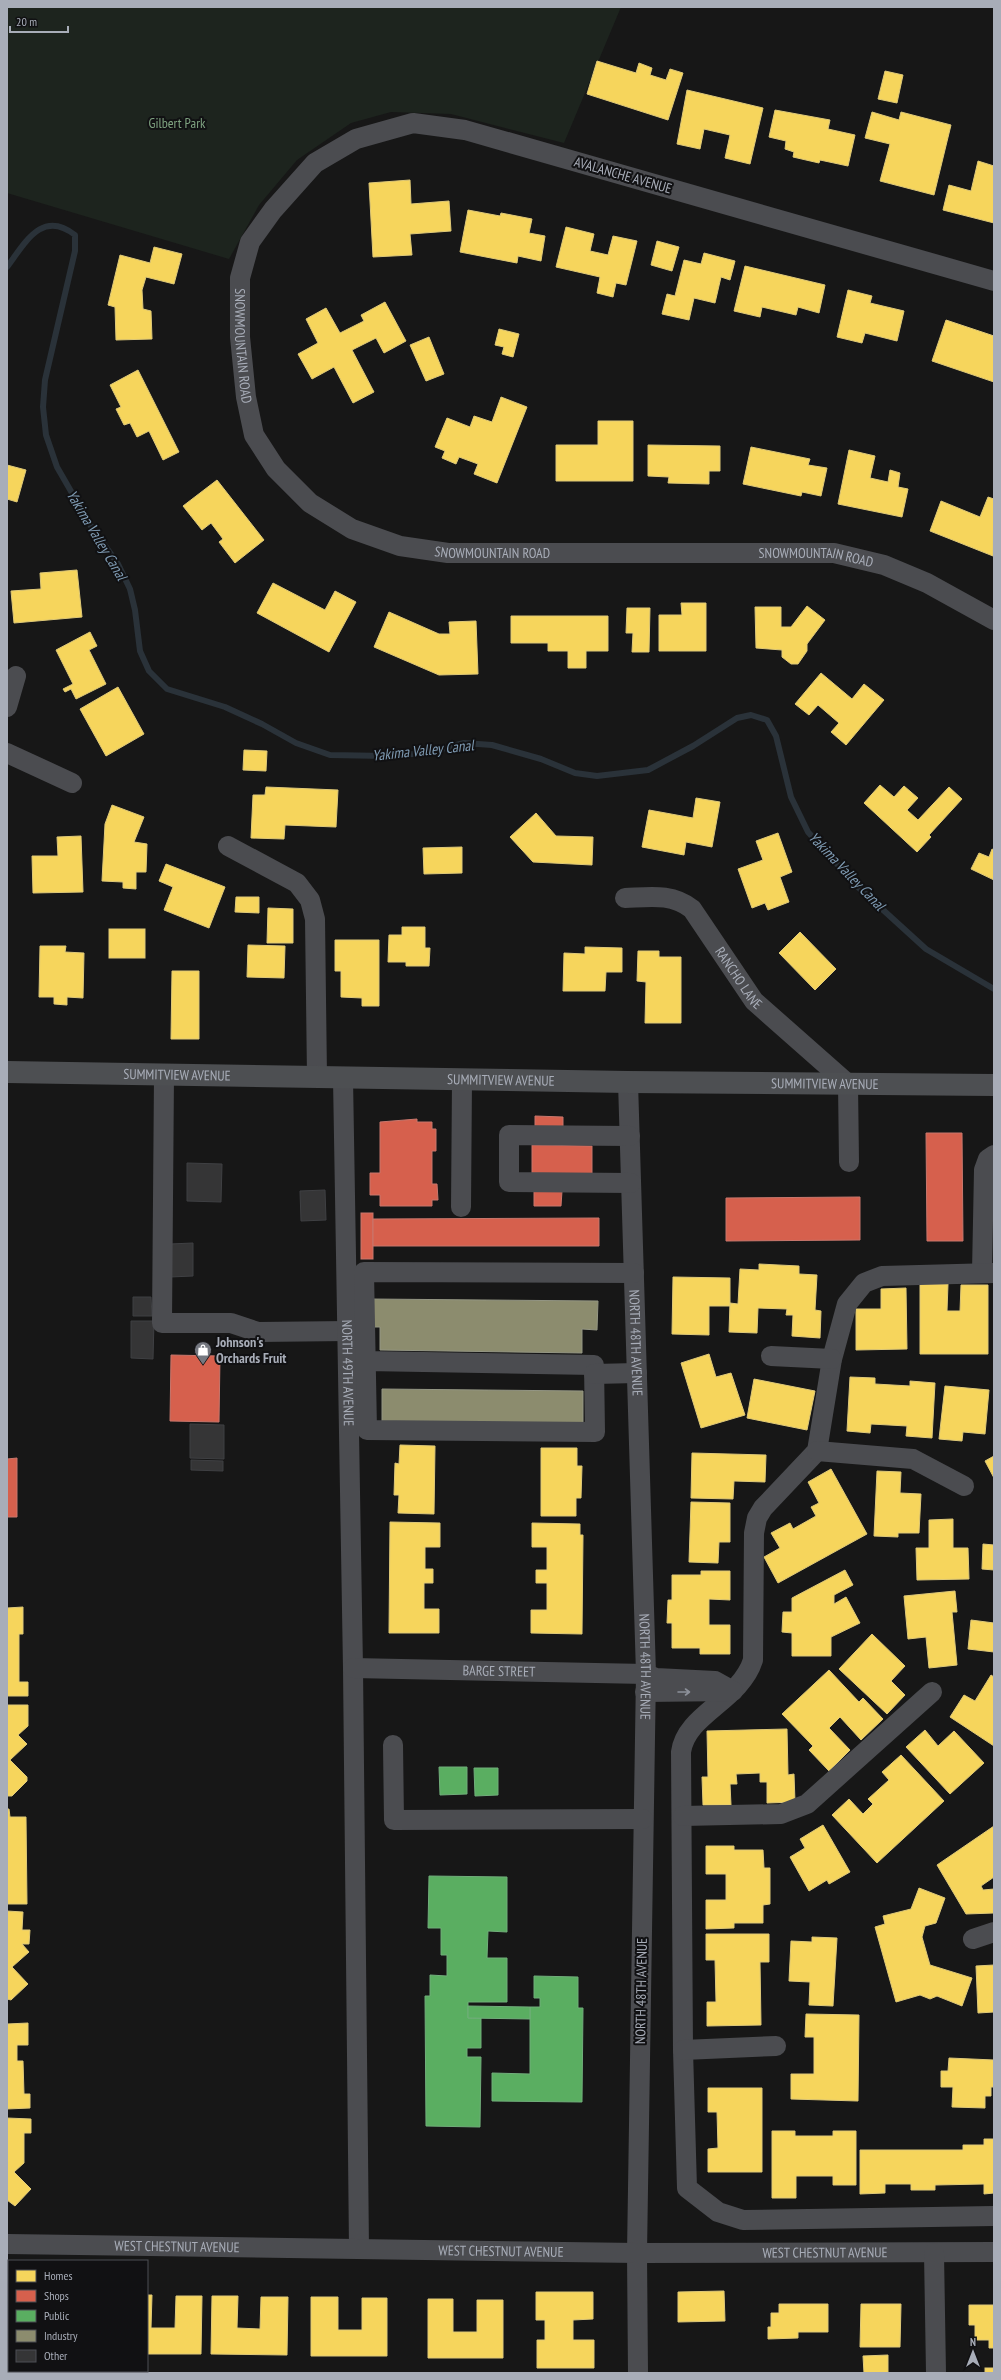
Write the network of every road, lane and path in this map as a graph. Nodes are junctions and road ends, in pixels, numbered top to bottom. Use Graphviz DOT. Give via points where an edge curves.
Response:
graph roads {
  1 [pos="273,210"];
  2 [pos="994,281"];
  3 [pos="994,620"];
  4 [pos="16,676"];
  5 [pos="7,707"];
  6 [pos="7,753"];
  7 [pos="72,783"];
  8 [pos="228,846"];
  9 [pos="625,898"];
  10 [pos="7,1072"];
  11 [pos="164,1075"];
  12 [pos="317,1077"];
  13 [pos="343,1078"];
  14 [pos="462,1080"];
  15 [pos="628,1082"];
  16 [pos="848,1084"];
  17 [pos="994,1085"];
  18 [pos="630,1136"];
  19 [pos="994,1155"];
  20 [pos="849,1162"];
  21 [pos="631,1183"];
  22 [pos="461,1207"];
  23 [pos="988,1272"];
  24 [pos="634,1273"];
  25 [pos="348,1331"];
  26 [pos="770,1356"];
  27 [pos="832,1359"];
  28 [pos="366,1361"];
  29 [pos="637,1373"];
  30 [pos="594,1374"];
  31 [pos="817,1451"];
  32 [pos="964,1486"];
  33 [pos="353,1668"];
  34 [pos="646,1683"];
  35 [pos="733,1691"];
  36 [pos="932,1692"];
  37 [pos="393,1745"];
  38 [pos="683,1816"];
  39 [pos="643,1819"];
  40 [pos="994,1932"];
  41 [pos="972,1939"];
  42 [pos="776,2046"];
  43 [pos="683,2050"];
  44 [pos="994,2216"];
  45 [pos="7,2244"];
  46 [pos="359,2249"];
  47 [pos="994,2252"];
  48 [pos="637,2253"];
  49 [pos="934,2253"];
  50 [pos="638,2373"];
  51 [pos="936,2373"];
  1 -- 2 [label="street, AVALANCHE AVENUE" via="315,163 356,139 413,122 465,130"];
  1 -- 3 [label="street, SNOWMOUNTAIN ROAD" via="250,242 240,278 240,337 246,397 254,435 276,469 310,503 352,529 400,546 448,553 834,553 884,565 927,582"];
  4 -- 5 [label="street"];
  6 -- 7 [label="street"];
  8 -- 12 [label="street" via="297,883 310,900 315,919"];
  9 -- 16 [label="street, RANCHO LANE" via="663,897 682,901 692,909 754,1001"];
  10 -- 11 [label="main road, SUMMITVIEW AVENUE"];
  11 -- 12 [label="main road, SUMMITVIEW AVENUE"];
  11 -- 25 [label="street" via="162,1323 231,1323 258,1332"];
  12 -- 13 [label="main road, SUMMITVIEW AVENUE"];
  13 -- 14 [label="main road, SUMMITVIEW AVENUE"];
  13 -- 25 [label="street, NORTH 49TH AVENUE"];
  14 -- 15 [label="main road, SUMMITVIEW AVENUE"];
  14 -- 22 [label="street"];
  15 -- 16 [label="main road, SUMMITVIEW AVENUE"];
  15 -- 18 [label="street, NORTH 48TH AVENUE"];
  16 -- 17 [label="main road, SUMMITVIEW AVENUE"];
  16 -- 20 [label="street"];
  18 -- 21 [label="street, NORTH 48TH AVENUE"];
  18 -- 21 [label="street" via="509,1135 509,1182"];
  19 -- 23 [label="street" via="988,1159 984,1170"];
  21 -- 24 [label="street, NORTH 48TH AVENUE"];
  23 -- 27 [label="street" via="882,1276 864,1283 847,1304"];
  24 -- 28 [label="street" via="364,1272"];
  24 -- 29 [label="street, NORTH 48TH AVENUE"];
  25 -- 33 [label="street, NORTH 49TH AVENUE"];
  26 -- 27 [label="street"];
  27 -- 31 [label="street"];
  28 -- 30 [label="street" via="594,1364"];
  28 -- 30 [label="street" via="367,1430 595,1432"];
  29 -- 30 [label="street"];
  29 -- 34 [label="street, NORTH 48TH AVENUE"];
  31 -- 32 [label="street" via="913,1459"];
  31 -- 35 [label="street" via="763,1508 757,1518 754,1533 753,1660 749,1674"];
  33 -- 34 [label="street, BARGE STREET"];
  33 -- 46 [label="street, NORTH 49TH AVENUE"];
  34 -- 35 [label="street, BARGE STREET"];
  34 -- 39 [label="street, NORTH 48TH AVENUE"];
  35 -- 38 [label="street" via="696,1723 682,1743"];
  36 -- 38 [label="street" via="807,1804 781,1814"];
  37 -- 39 [label="street" via="394,1820"];
  38 -- 43 [label="street"];
  39 -- 48 [label="street, NORTH 48TH AVENUE"];
  40 -- 41 [label="street"];
  42 -- 43 [label="street"];
  43 -- 44 [label="street" via="687,2188 718,2212 743,2220"];
  45 -- 46 [label="street, WEST CHESTNUT AVENUE"];
  46 -- 48 [label="street, WEST CHESTNUT AVENUE"];
  47 -- 49 [label="street, WEST CHESTNUT AVENUE"];
  48 -- 49 [label="street, WEST CHESTNUT AVENUE"];
  48 -- 50 [label="street, NORTH 48TH AVENUE"];
  49 -- 51 [label="street"];
}
